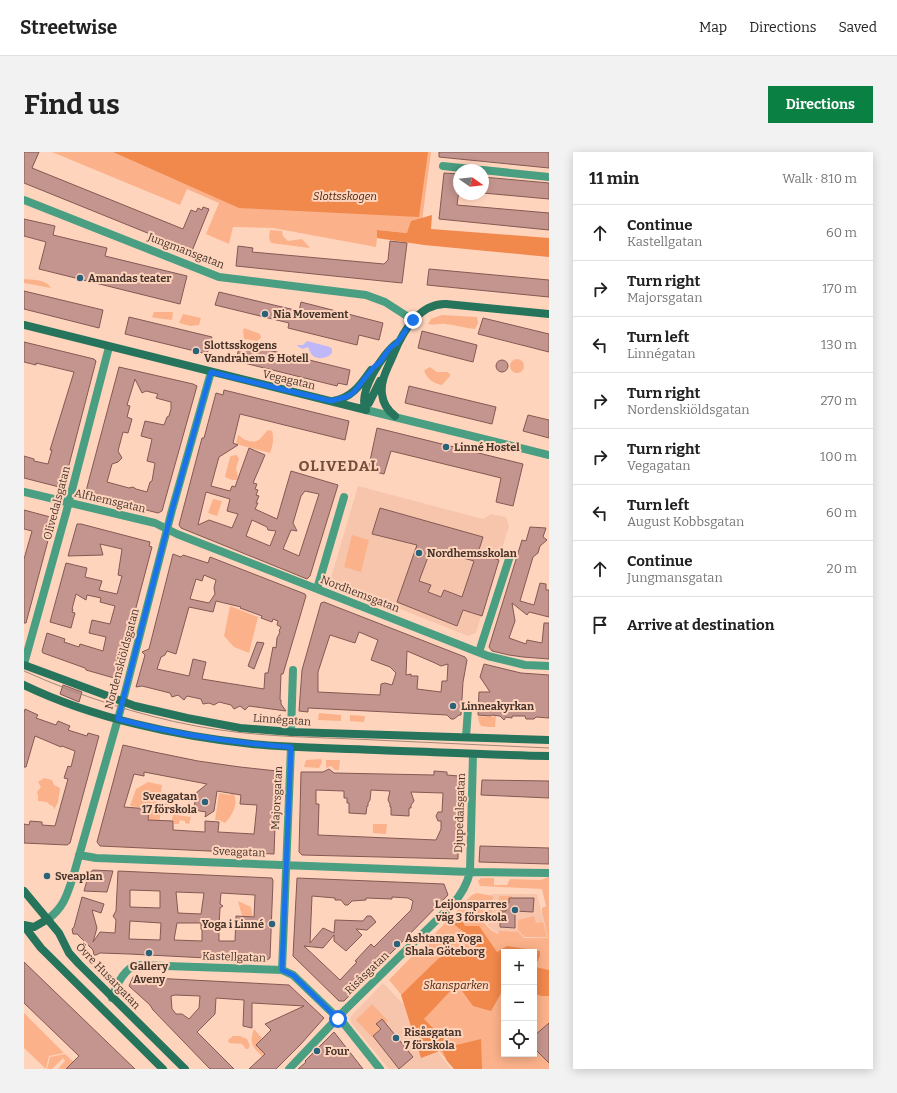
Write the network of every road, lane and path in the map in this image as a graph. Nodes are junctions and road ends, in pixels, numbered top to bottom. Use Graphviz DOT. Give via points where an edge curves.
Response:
graph roads {
  1 [pos="442,166"];
  2 [pos="453,167"];
  3 [pos="489,171"];
  4 [pos="549,177"];
  5 [pos="24,200"];
  6 [pos="549,314"];
  7 [pos="413,320"];
  8 [pos="24,325"];
  9 [pos="397,343"];
  10 [pos="109,347"];
  11 [pos="211,372"];
  12 [pos="369,377"];
  13 [pos="382,380"];
  14 [pos="331,401"];
  15 [pos="364,408"];
  16 [pos="395,416"];
  17 [pos="549,455"];
  18 [pos="24,492"];
  19 [pos="344,497"];
  20 [pos="69,503"];
  21 [pos="167,529"];
  22 [pos="510,556"];
  23 [pos="317,589"];
  24 [pos="479,652"];
  25 [pos="24,664"];
  26 [pos="549,666"];
  27 [pos="293,670"];
  28 [pos="26,687"];
  29 [pos="123,702"];
  30 [pos="468,709"];
  31 [pos="118,719"];
  32 [pos="291,732"];
  33 [pos="466,737"];
  34 [pos="549,740"];
  35 [pos="291,747"];
  36 [pos="473,754"];
  37 [pos="549,756"];
  38 [pos="79,855"];
  39 [pos="286,865"];
  40 [pos="470,872"];
  41 [pos="549,873"];
  42 [pos="24,891"];
  43 [pos="48,919"];
  44 [pos="24,925"];
  45 [pos="282,970"];
  46 [pos="112,998"];
  47 [pos="338,1019"];
  48 [pos="163,1069"];
  49 [pos="185,1069"];
  50 [pos="289,1069"];
  51 [pos="380,1069"];
  1 -- 2 [label="street"];
  3 -- 4 [label="street"];
  5 -- 7 [label="street, Jungmansgatan" via="219,277 366,295 385,302"];
  6 -- 7 [label="street" via="440,303 426,309"];
  7 -- 9 [label="street"];
  8 -- 10 [label="street, Vegagatan"];
  9 -- 12 [label="street" via="374,367"];
  9 -- 13 [label="street"];
  10 -- 11 [label="street, Vegagatan"];
  10 -- 20 [label="street, Olivedalsgatan"];
  11 -- 14 [label="street, Vegagatan"];
  11 -- 21 [label="street, Nordenskiöldsgatan"];
  12 -- 14 [label="street" via="350,395"];
  12 -- 15 [label="street"];
  13 -- 15 [label="street" via="370,403"];
  13 -- 16 [label="street" via="384,404"];
  14 -- 15 [label="street, Vegagatan"];
  15 -- 16 [label="street, Vegagatan"];
  16 -- 17 [label="street, Vegagatan"];
  18 -- 20 [label="street, Alfhemsgatan"];
  19 -- 23 [label="street"];
  20 -- 21 [label="street, Alfhemsgatan"];
  20 -- 25 [label="street, Olivedalsgatan"];
  21 -- 23 [label="street, Nordhemsgatan"];
  21 -- 29 [label="street, Nordenskiöldsgatan"];
  22 -- 24 [label="street"];
  23 -- 24 [label="street, Nordhemsgatan"];
  24 -- 26 [label="street, Nordhemsgatan" via="525,665"];
  25 -- 29 [label="street, Linnégatan"];
  27 -- 32 [label="street"];
  28 -- 31 [label="street"];
  29 -- 31 [label="street, Nordenskiöldsgatan"];
  29 -- 32 [label="street, Linnégatan" via="204,722"];
  30 -- 33 [label="street"];
  31 -- 35 [label="street" via="207,738"];
  31 -- 38 [label="street, Nordenskiöldsgatan"];
  32 -- 33 [label="street, Linnégatan"];
  33 -- 34 [label="street, Linnégatan"];
  35 -- 36 [label="street"];
  35 -- 39 [label="street, Majorsgatan"];
  36 -- 37 [label="street"];
  36 -- 40 [label="street, Djupedalsgatan"];
  38 -- 39 [label="street, Sveagatan" via="96,858"];
  38 -- 43 [label="street, Nordenskiöldsgatan" via="64,903"];
  39 -- 40 [label="street, Sveagatan"];
  39 -- 45 [label="street, Majorsgatan"];
  40 -- 41 [label="street, Sveagatan"];
  40 -- 47 [label="street, Risåsgatan" via="455,902"];
  42 -- 43 [label="street, Övre Husargatan"];
  43 -- 44 [label="street, Nordenskiöldsgatan" via="34,927"];
  43 -- 46 [label="street, Övre Husargatan" via="63,939 69,953"];
  44 -- 48 [label="street" via="47,953"];
  45 -- 46 [label="street, Kastellgatan" via="144,965 131,967 115,989"];
  45 -- 47 [label="street" via="293,975"];
  46 -- 49 [label="street, Övre Husargatan"];
  47 -- 50 [label="street, Risåsgatan"];
  47 -- 51 [label="street"];
}
